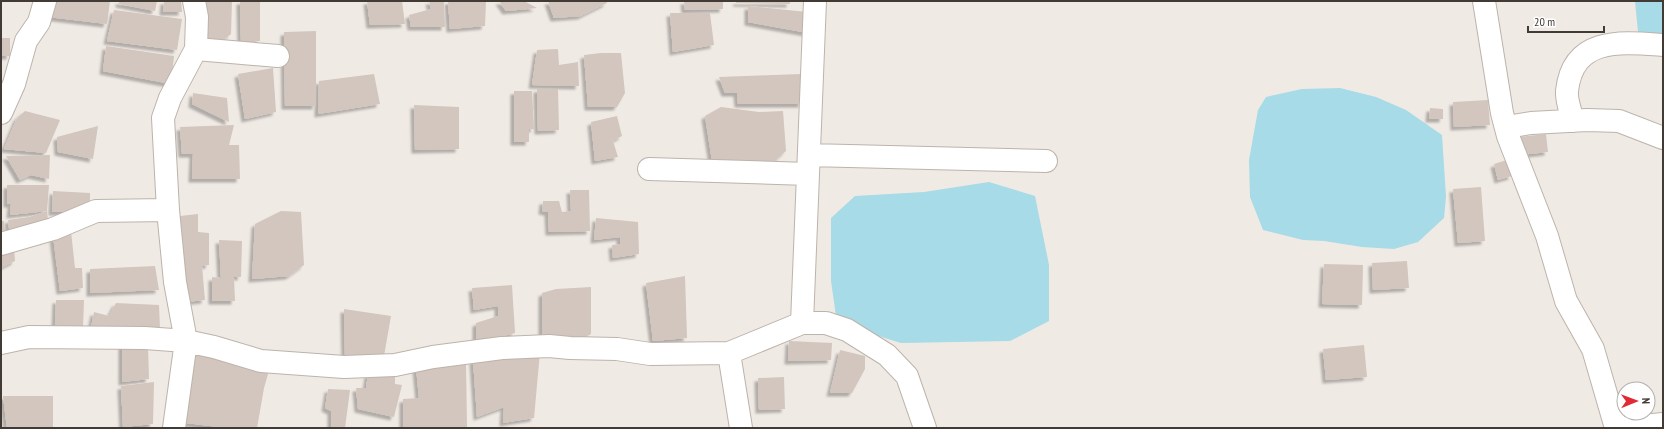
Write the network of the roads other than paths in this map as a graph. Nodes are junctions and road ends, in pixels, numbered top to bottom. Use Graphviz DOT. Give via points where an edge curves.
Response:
graph roads {
  1 [pos="45,1"];
  2 [pos="194,1"];
  3 [pos="815,1"];
  4 [pos="1484,1"];
  5 [pos="1663,45"];
  6 [pos="196,49"];
  7 [pos="278,56"];
  8 [pos="1,113"];
  9 [pos="1573,121"];
  10 [pos="1506,127"];
  11 [pos="1663,138"];
  12 [pos="1046,161"];
  13 [pos="808,165"];
  14 [pos="650,169"];
  15 [pos="168,210"];
  16 [pos="1,244"];
  17 [pos="802,323"];
  18 [pos="186,341"];
  19 [pos="1,343"];
  20 [pos="729,353"];
  21 [pos="1663,424"];
  22 [pos="174,428"];
  23 [pos="740,428"];
  24 [pos="925,428"];
  25 [pos="1616,428"];
  26 [pos="1621,428"];
  1 -- 8 [label="street" via="39,22 26,41 14,84"];
  2 -- 6 [label="street" via="197,17"];
  3 -- 13 [label="street"];
  4 -- 10 [label="street"];
  5 -- 9 [label="street" via="1629,42 1590,49 1572,70 1567,92"];
  6 -- 7 [label="street"];
  6 -- 15 [label="street" via="170,98 163,118"];
  9 -- 10 [label="street"];
  9 -- 11 [label="street" via="1619,121"];
  10 -- 25 [label="street" via="1547,236 1566,301 1593,349"];
  12 -- 13 [label="street"];
  13 -- 14 [label="street"];
  13 -- 17 [label="street"];
  15 -- 16 [label="street" via="96,211 53,229"];
  15 -- 18 [label="street" via="175,282"];
  17 -- 20 [label="street"];
  17 -- 24 [label="street" via="826,323 847,330 887,355 907,376"];
  18 -- 19 [label="street" via="29,337"];
  18 -- 20 [label="street" via="261,361 344,367 395,364 502,348 549,346 617,349 650,354"];
  18 -- 22 [label="street"];
  20 -- 23 [label="street"];
  21 -- 26 [label="street"];
}
